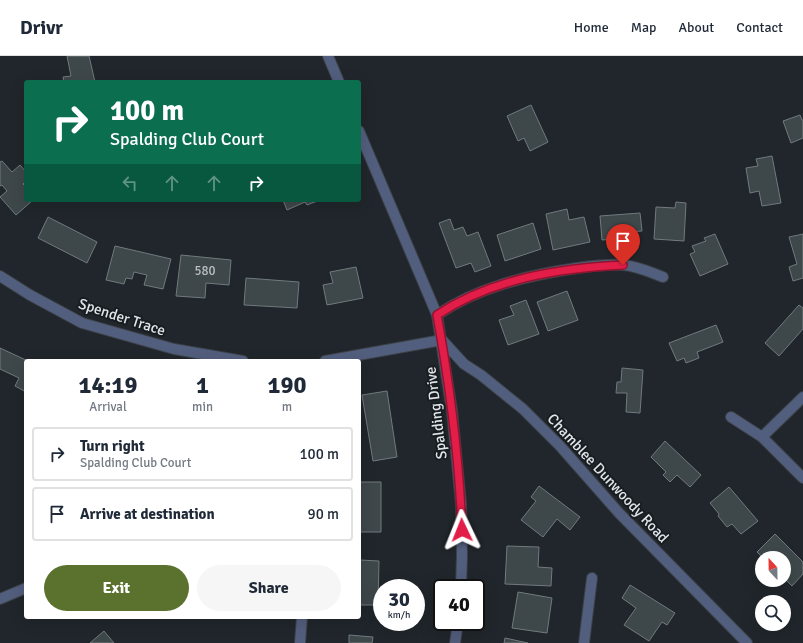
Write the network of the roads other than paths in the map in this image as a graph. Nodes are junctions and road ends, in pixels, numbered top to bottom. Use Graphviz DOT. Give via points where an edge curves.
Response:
graph roads {
  1 [pos="328,56"];
  2 [pos="338,80"];
  3 [pos="361,135"];
  4 [pos="0,276"];
  5 [pos="663,277"];
  6 [pos="437,315"];
  7 [pos="442,340"];
  8 [pos="232,359"];
  9 [pos="336,359"];
  10 [pos="803,397"];
  11 [pos="731,417"];
  12 [pos="762,437"];
  13 [pos="803,478"];
  14 [pos="592,578"];
  15 [pos="461,579"];
  16 [pos="24,589"];
  17 [pos="0,599"];
  18 [pos="302,619"];
  19 [pos="457,631"];
  20 [pos="300,643"];
  21 [pos="455,643"];
  22 [pos="584,643"];
  23 [pos="748,643"];
  1 -- 2 [label="street"];
  3 -- 6 [label="street, Spalding Drive"];
  4 -- 8 [label="street, Spender Trace" via="82,323 174,349"];
  5 -- 6 [label="street" via="623,265 560,271 503,284 453,305"];
  6 -- 7 [label="street, Spalding Drive"];
  7 -- 9 [label="street"];
  7 -- 15 [label="street, Spalding Drive" via="461,504"];
  7 -- 23 [label="street, Chamblee Dunwoody Road" via="464,364 523,409 560,446 619,513"];
  10 -- 12 [label="street"];
  11 -- 12 [label="street"];
  12 -- 13 [label="street"];
  14 -- 22 [label="street"];
  16 -- 17 [label="street"];
  18 -- 20 [label="street"];
  19 -- 21 [label="street"];
}
